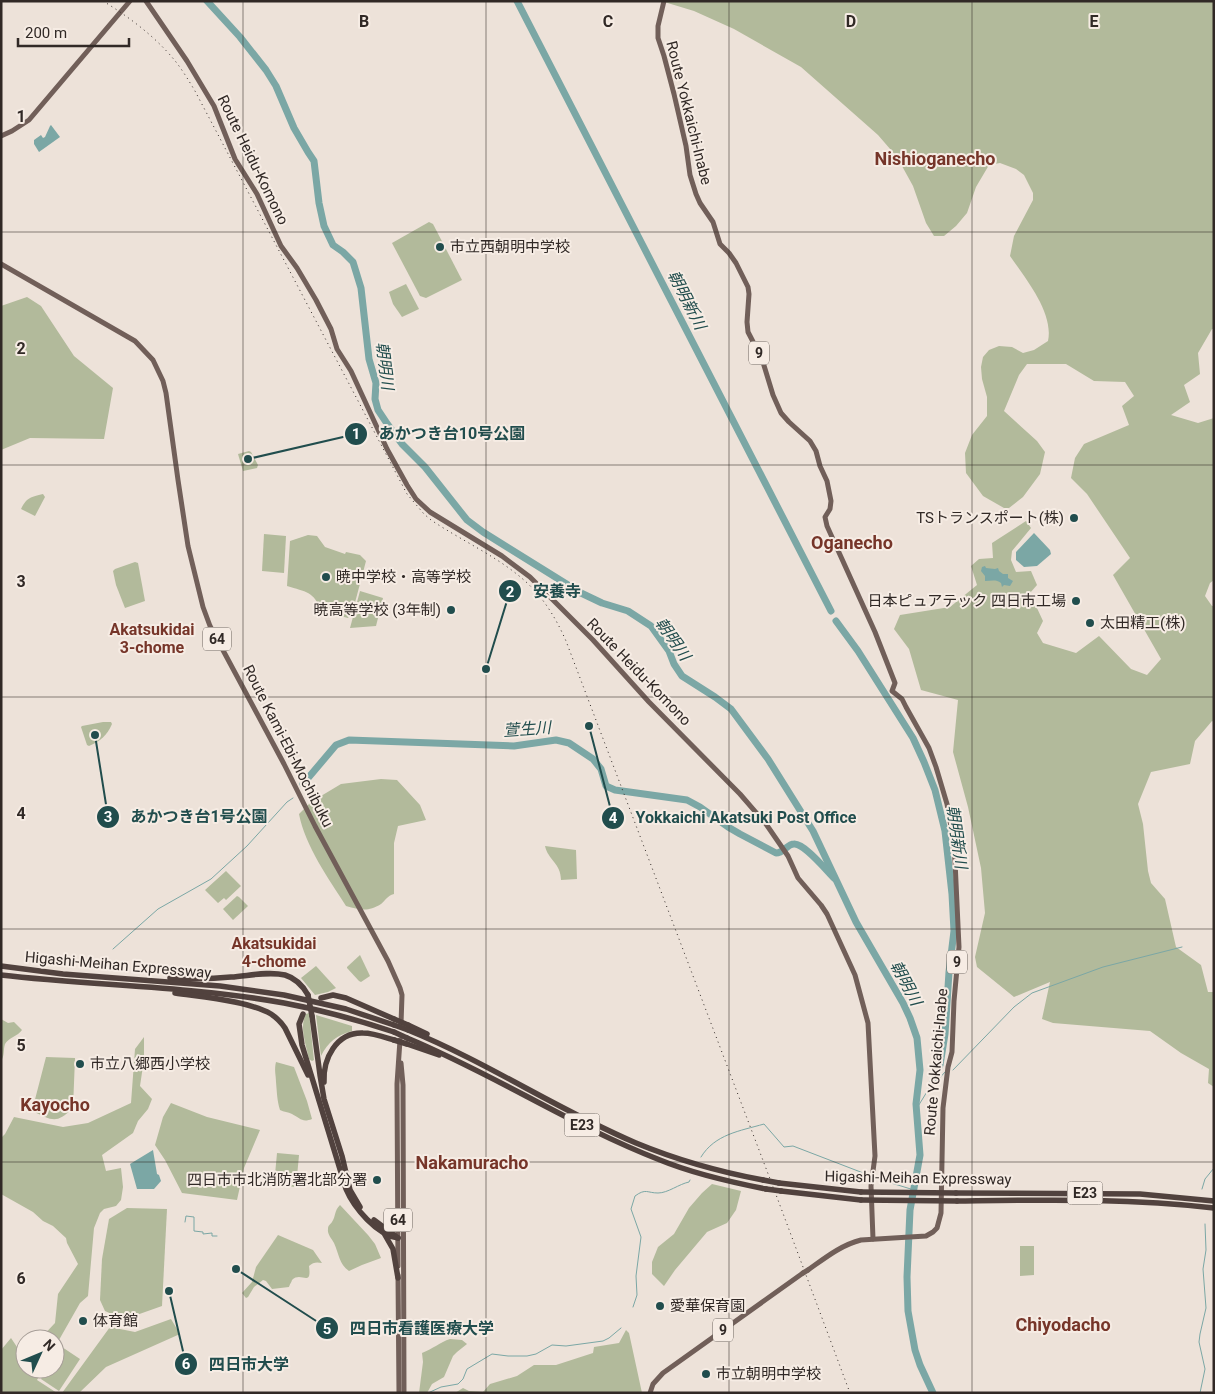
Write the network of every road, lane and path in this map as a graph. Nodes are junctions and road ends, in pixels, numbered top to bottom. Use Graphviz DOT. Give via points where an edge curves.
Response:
graph roads {
  1 [pos="130,1"];
  2 [pos="146,1"];
  3 [pos="664,1"];
  4 [pos="1,136"];
  5 [pos="1,264"];
  6 [pos="1,966"];
  7 [pos="1,975"];
  8 [pos="120,978"];
  9 [pos="118,985"];
  10 [pos="321,998"];
  11 [pos="302,1014"];
  12 [pos="394,1022"];
  13 [pos="407,1041"];
  14 [pos="400,1048"];
  15 [pos="317,1096"];
  16 [pos="324,1099"];
  17 [pos="1214,1201"];
  18 [pos="1214,1210"];
  19 [pos="398,1224"];
  20 [pos="386,1231"];
  21 [pos="398,1238"];
  22 [pos="876,1239"];
  23 [pos="398,1278"];
  24 [pos="399,1393"];
  25 [pos="404,1393"];
  26 [pos="650,1393"];
  1 -- 4 [label="main road" via="28,120"];
  2 -- 22 [label="main road, Route Heidu-Komono" via="214,106 235,158 257,194 278,242 316,300 337,349 412,493 430,512 502,556 539,585 766,824 781,844 798,878 827,914 855,975 870,1033 875,1156 871,1186"];
  3 -- 22 [label="main road, Route Yokkaichi-Inabe / 9" via="658,38 696,194 713,222 720,244 736,263 748,288 748,332 762,359 781,413 816,451 831,501 825,517 827,526 875,632 895,683 892,691 902,699 929,748 947,804 952,832 959,947 952,1052 943,1108 940,1217 936,1230 926,1236"];
  5 -- 14 [label="main road, Route Kami-Ebi-Mochibuku / 64" via="135,341 159,370 166,393 188,546 202,607 388,961 402,994"];
  6 -- 8 [label="highway, Higashi-Meihan Expressway"];
  7 -- 9 [label="highway, Higashi-Meihan Expressway"];
  8 -- 12 [label="highway, Higashi-Meihan Expressway" via="284,995"];
  8 -- 16 [label="highway, bridge" via="208,979 265,974 292,978 308,995"];
  9 -- 13 [label="highway, Higashi-Meihan Expressway, bridge" via="284,1003 343,1016 394,1032"];
  9 -- 15 [label="highway" via="223,1001 270,1014 289,1034"];
  10 -- 12 [label="highway" via="333,995 346,998"];
  11 -- 15 [label="highway" via="300,1036"];
  12 -- 17 [label="highway, Higashi-Meihan Expressway / E23, bridge" via="637,1143 716,1170 779,1183 861,1192 1140,1194"];
  13 -- 16 [label="highway, bridge" via="357,1033 338,1042 326,1060"];
  13 -- 18 [label="highway, Higashi-Meihan Expressway / E23, bridge" via="481,1072 576,1122 661,1161 715,1178 766,1189 861,1200 1104,1200"];
  14 -- 19 [label="main road, Route Kami-Ebi-Mochibuku / 64" via="397,1084"];
  14 -- 25 [label="main road, Route Kami-Ebi-Mochibuku / 64" via="403,1085"];
  15 -- 20 [label="highway" via="348,1196 362,1214"];
  16 -- 20 [label="highway" via="354,1197"];
  19 -- 20 [label="highway" via="395,1229"];
  19 -- 21 [label="main road, Route Kami-Ebi-Mochibuku / 64"];
  20 -- 21 [label="highway" via="389,1236"];
  20 -- 23 [label="highway"];
  21 -- 23 [label="main road, Route Kami-Ebi-Mochibuku / 64"];
  22 -- 26 [label="main road, Route Yokkaichi-Inabe / 9" via="852,1242 805,1272 663,1373"];
  23 -- 24 [label="main road, Route Kami-Ebi-Mochibuku / 64"];
}
